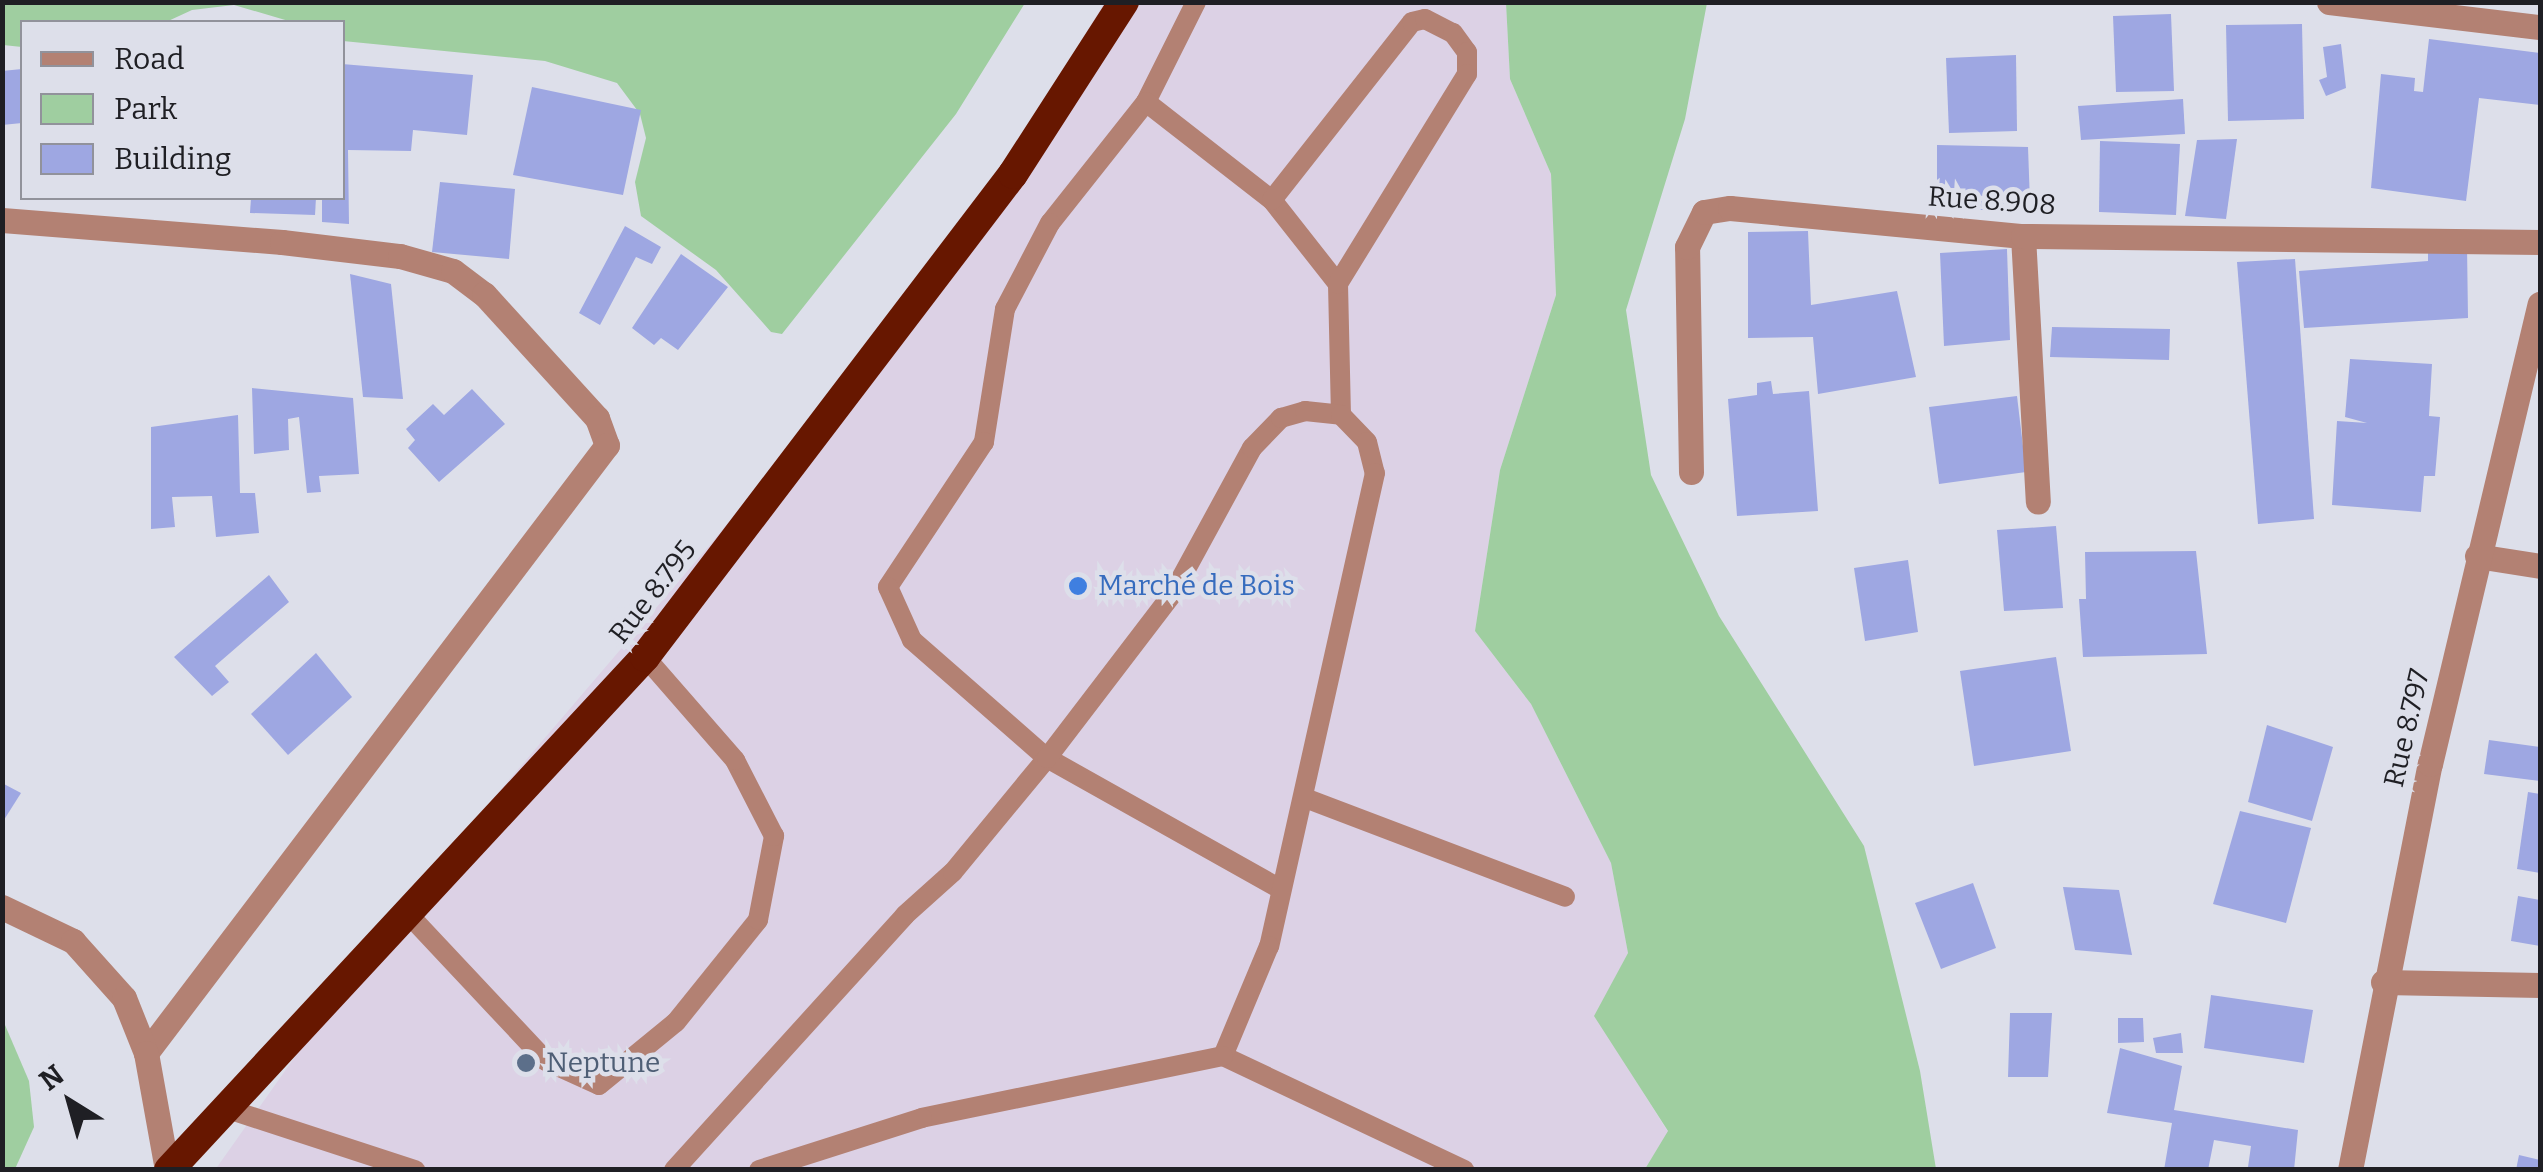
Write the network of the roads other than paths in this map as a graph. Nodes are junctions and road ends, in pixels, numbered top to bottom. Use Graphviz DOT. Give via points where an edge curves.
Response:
graph roads {
  1 [pos="1124,2"];
  2 [pos="1196,2"];
  3 [pos="2329,2"];
  4 [pos="2540,27"];
  5 [pos="1146,102"];
  6 [pos="1272,200"];
  7 [pos="2,220"];
  8 [pos="2023,236"];
  9 [pos="2540,242"];
  10 [pos="1338,284"];
  11 [pos="2540,304"];
  12 [pos="1341,415"];
  13 [pos="1691,472"];
  14 [pos="2038,502"];
  15 [pos="2477,556"];
  16 [pos="2540,566"];
  17 [pos="645,657"];
  18 [pos="1047,758"];
  19 [pos="1305,798"];
  20 [pos="1279,888"];
  21 [pos="1565,896"];
  22 [pos="2,907"];
  23 [pos="410,916"];
  24 [pos="2383,982"];
  25 [pos="2540,986"];
  26 [pos="146,1053"];
  27 [pos="1223,1056"];
  28 [pos="231,1110"];
  29 [pos="168,1170"];
  30 [pos="415,1170"];
  31 [pos="674,1170"];
  32 [pos="759,1170"];
  33 [pos="1464,1170"];
  34 [pos="2350,1170"];
  1 -- 17 [label="highway, Rue 8.795" via="1013,174"];
  2 -- 5 [label="lane"];
  3 -- 4 [label="street"];
  5 -- 6 [label="lane"];
  5 -- 18 [label="lane" via="1050,222 1005,308 984,442 888,587 912,640"];
  6 -- 10 [label="lane"];
  6 -- 10 [label="lane" via="1412,22 1425,19 1452,33 1467,52 1467,74"];
  7 -- 26 [label="street" via="282,242 400,256 453,271 484,294 598,418 607,445"];
  8 -- 9 [label="street, Rue 8.908"];
  8 -- 13 [label="street, Rue 8.908" via="1730,208 1704,212 1686,247"];
  8 -- 14 [label="street"];
  10 -- 12 [label="lane"];
  11 -- 15 [label="street, Rue 8.797"];
  12 -- 18 [label="lane" via="1305,411 1281,418 1252,448 1172,593"];
  12 -- 19 [label="lane" via="1367,442 1375,473 1335,632"];
  15 -- 16 [label="street"];
  15 -- 24 [label="street, Rue 8.797"];
  17 -- 23 [label="highway, Rue 8.795"];
  17 -- 23 [label="lane" via="735,760 774,836 758,920 676,1022 598,1085 546,1061"];
  18 -- 20 [label="lane"];
  18 -- 31 [label="lane" via="954,872 905,915"];
  19 -- 20 [label="lane"];
  19 -- 21 [label="lane"];
  20 -- 27 [label="lane" via="1270,946"];
  22 -- 26 [label="street" via="73,941 124,998"];
  23 -- 28 [label="highway, Rue 8.795"];
  24 -- 25 [label="street"];
  24 -- 34 [label="street, Rue 8.797"];
  26 -- 29 [label="street"];
  27 -- 32 [label="lane" via="922,1118"];
  27 -- 33 [label="lane"];
  28 -- 29 [label="highway, Rue 8.795"];
  28 -- 30 [label="lane"];
}
